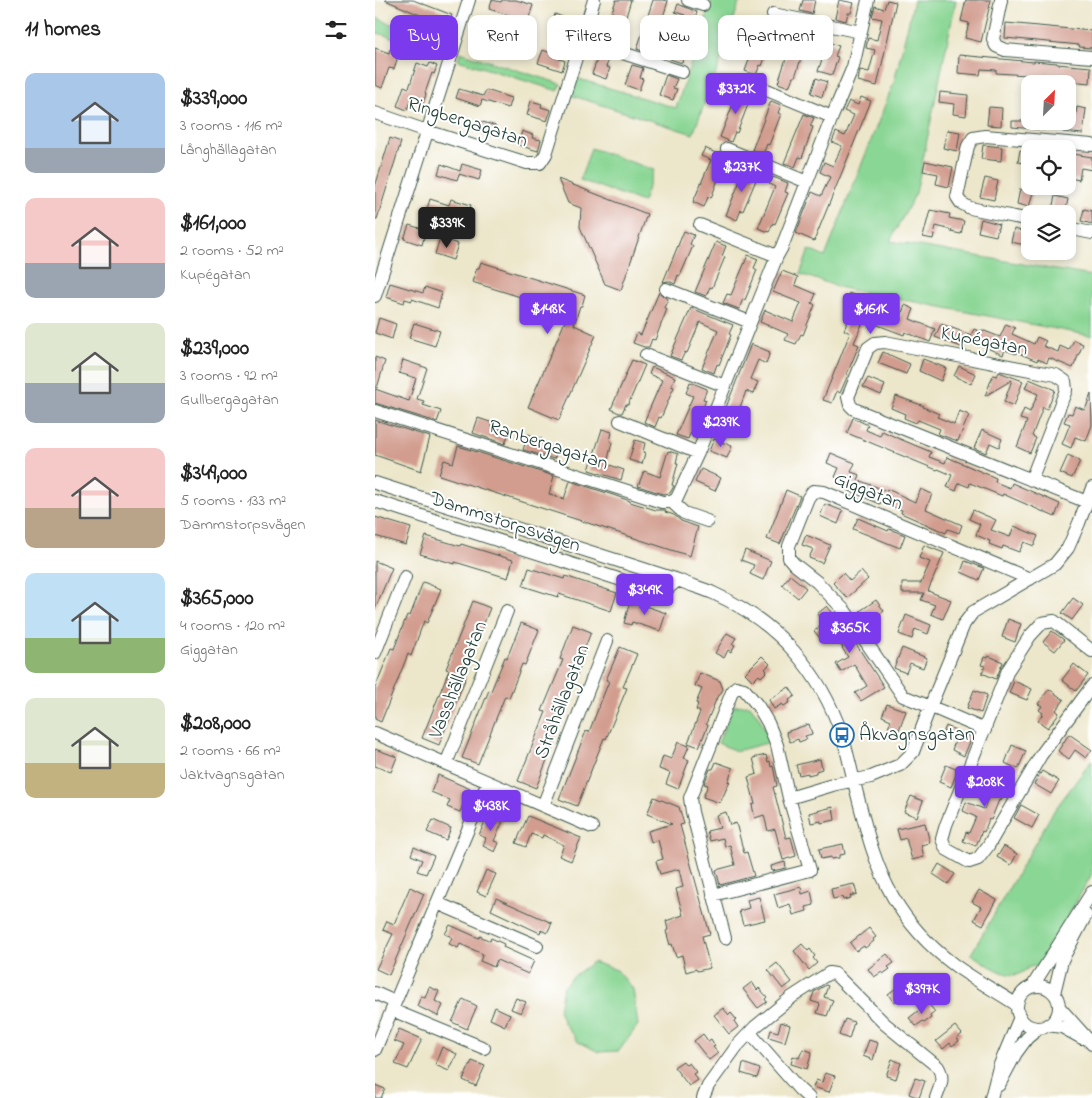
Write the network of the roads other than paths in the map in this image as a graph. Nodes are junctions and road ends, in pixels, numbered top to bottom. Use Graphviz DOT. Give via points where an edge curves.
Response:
graph roads {
  1 [pos="469,0"];
  2 [pos="593,0"];
  3 [pos="688,0"];
  4 [pos="868,0"];
  5 [pos="1001,0"];
  6 [pos="703,5"];
  7 [pos="773,14"];
  8 [pos="589,15"];
  9 [pos="861,32"];
  10 [pos="630,55"];
  11 [pos="1092,57"];
  12 [pos="576,60"];
  13 [pos="682,72"];
  14 [pos="755,84"];
  15 [pos="375,113"];
  16 [pos="832,117"];
  17 [pos="427,132"];
  18 [pos="1092,145"];
  19 [pos="727,149"];
  20 [pos="807,182"];
  21 [pos="1021,218"];
  22 [pos="700,225"];
  23 [pos="1076,230"];
  24 [pos="1092,233"];
  25 [pos="777,256"];
  26 [pos="666,289"];
  27 [pos="375,296"];
  28 [pos="750,322"];
  29 [pos="646,356"];
  30 [pos="725,386"];
  31 [pos="375,411"];
  32 [pos="620,421"];
  33 [pos="698,453"];
  34 [pos="1031,480"];
  35 [pos="375,483"];
  36 [pos="1092,488"];
  37 [pos="375,501"];
  38 [pos="672,502"];
  39 [pos="1087,502"];
  40 [pos="707,521"];
  41 [pos="405,577"];
  42 [pos="1030,579"];
  43 [pos="678,580"];
  44 [pos="507,611"];
  45 [pos="607,641"];
  46 [pos="1092,651"];
  47 [pos="375,653"];
  48 [pos="1092,686"];
  49 [pos="930,707"];
  50 [pos="985,730"];
  51 [pos="375,733"];
  52 [pos="446,764"];
  53 [pos="853,780"];
  54 [pos="488,782"];
  55 [pos="789,798"];
  56 [pos="543,806"];
  57 [pos="592,827"];
  58 [pos="1092,892"];
  59 [pos="713,895"];
  60 [pos="437,903"];
  61 [pos="1092,903"];
  62 [pos="725,938"];
  63 [pos="537,946"];
  64 [pos="989,987"];
  65 [pos="1028,989"];
  66 [pos="375,993"];
  67 [pos="1053,993"];
  68 [pos="394,1006"];
  69 [pos="1059,1007"];
  70 [pos="1018,1011"];
  71 [pos="1043,1027"];
  72 [pos="750,1033"];
  73 [pos="1092,1044"];
  74 [pos="484,1048"];
  75 [pos="375,1050"];
  76 [pos="703,1098"];
  77 [pos="809,1098"];
  78 [pos="936,1098"];
  79 [pos="992,1098"];
  1 -- 17 [label="street"];
  2 -- 8 [label="street, Ringbergagatan"];
  3 -- 6 [label="street"];
  4 -- 9 [label="street"];
  5 -- 11 [label="street" via="993,39 996,46 1005,50"];
  7 -- 9 [label="street"];
  9 -- 16 [label="street" via="853,67"];
  10 -- 13 [label="street"];
  12 -- 17 [label="street, Ringbergagatan" via="546,154 540,163 527,163"];
  14 -- 16 [label="street"];
  15 -- 17 [label="street, Ringbergagatan"];
  16 -- 20 [label="street"];
  17 -- 27 [label="street"];
  18 -- 21 [label="street" via="985,136 973,138 968,146 957,196 961,203 970,208"];
  19 -- 20 [label="street"];
  20 -- 25 [label="street"];
  22 -- 25 [label="street"];
  23 -- 24 [label="street"];
  25 -- 28 [label="street"];
  26 -- 28 [label="street"];
  28 -- 30 [label="street"];
  29 -- 30 [label="street"];
  30 -- 33 [label="street"];
  31 -- 38 [label="street, Ranbergagatan" via="662,502"];
  32 -- 33 [label="street"];
  33 -- 38 [label="street" via="677,498"];
  34 -- 34 [label="street, Kupégatan" via="854,409 848,397 868,348 885,342 1057,375 1065,381 1066,390"];
  34 -- 39 [label="street, Kupégatan"];
  35 -- 43 [label="street, Dammstorpsvägen"];
  36 -- 39 [label="street"];
  37 -- 43 [label="street, Dammstorpsvägen" via="662,593"];
  38 -- 40 [label="street, Ranbergagatan" via="684,513"];
  39 -- 42 [label="street" via="1068,548 1055,564"];
  41 -- 47 [label="street"];
  42 -- 49 [label="street" via="973,612 964,624"];
  42 -- 49 [label="street, Giggatan" via="824,492 813,491 789,546 789,558 845,611 903,696"];
  43 -- 53 [label="street, Dammstorpsvägen" via="738,606 776,633 799,656 828,701 842,735"];
  44 -- 52 [label="street, Vasshällagatan"];
  45 -- 56 [label="street, Stråhällagatan"];
  46 -- 50 [label="street" via="1053,621 1042,623 1008,670"];
  48 -- 50 [label="street" via="1041,755 988,846 978,859 969,862 946,849 942,839"];
  49 -- 50 [label="street"];
  49 -- 53 [label="street" via="913,752 900,765 871,777"];
  51 -- 52 [label="street"];
  52 -- 54 [label="street"];
  53 -- 55 [label="street"];
  53 -- 64 [label="street, Dammstorpsvägen" via="871,848 894,898 933,948"];
  54 -- 56 [label="street"];
  54 -- 60 [label="street"];
  55 -- 59 [label="street" via="810,870"];
  55 -- 59 [label="street" via="777,745 768,723 744,689 736,687 690,798"];
  56 -- 57 [label="street"];
  58 -- 65 [label="street"];
  59 -- 62 [label="street"];
  60 -- 63 [label="street"];
  60 -- 68 [label="street"];
  61 -- 67 [label="street" via="1062,960"];
  64 -- 65 [label="street, Dammstorpsvägen"];
  64 -- 70 [label="street, Dammstorpsvägen"];
  65 -- 67 [label="street" via="1038,986"];
  65 -- 70 [label="street" via="1019,997"];
  66 -- 68 [label="street"];
  67 -- 69 [label="street"];
  68 -- 74 [label="street"];
  68 -- 75 [label="street"];
  69 -- 71 [label="street" via="1053,1020"];
  69 -- 73 [label="street"];
  70 -- 71 [label="street" via="1026,1024"];
  70 -- 79 [label="street"];
  71 -- 73 [label="street" via="1062,1027"];
  71 -- 79 [label="street" via="1027,1038 1016,1053"];
  72 -- 76 [label="street" via="708,1086"];
  72 -- 77 [label="street"];
  72 -- 78 [label="street" via="792,997 829,973 835,974 885,1024 938,1068 942,1081"];
}
